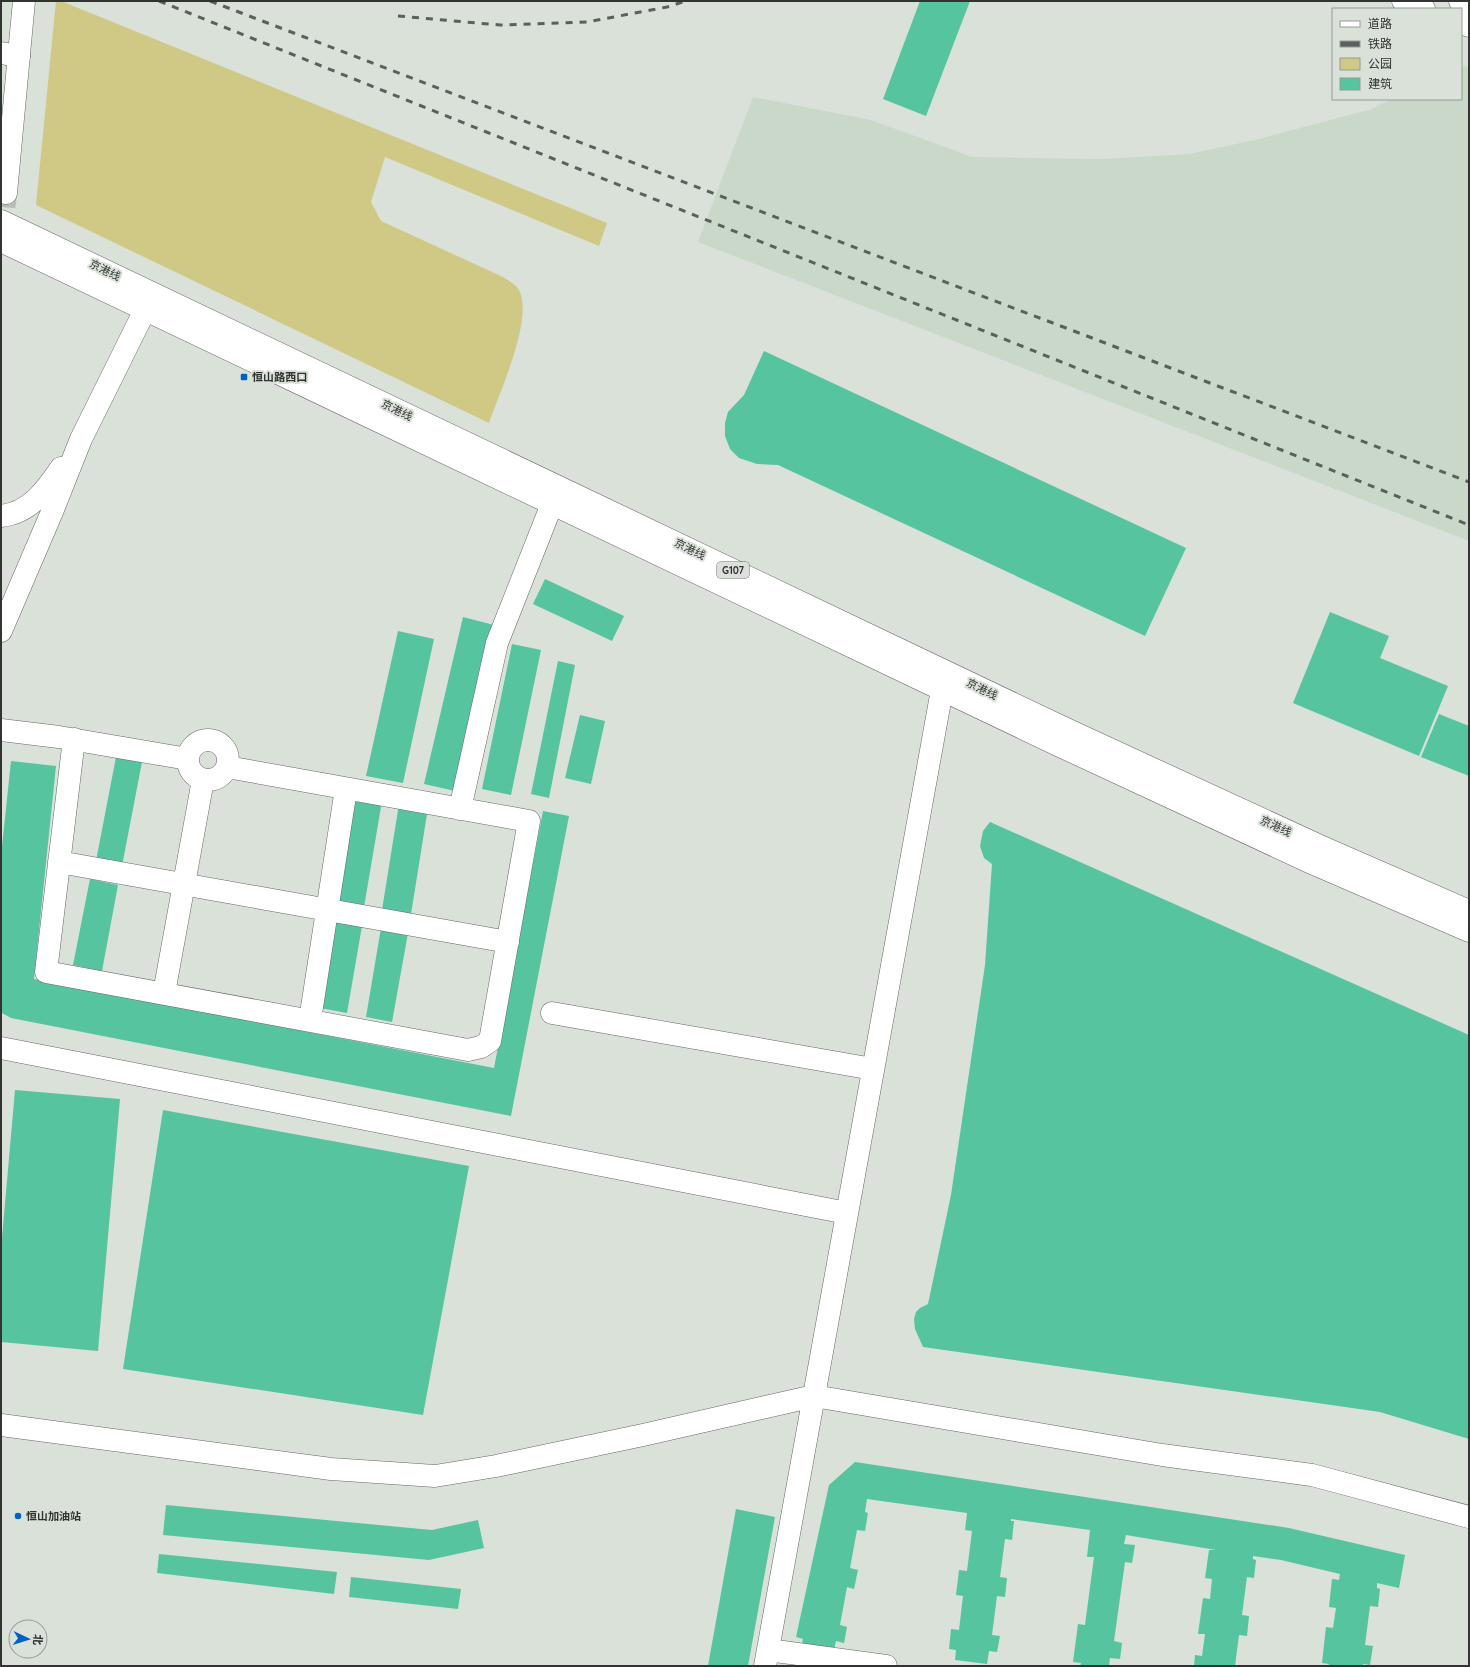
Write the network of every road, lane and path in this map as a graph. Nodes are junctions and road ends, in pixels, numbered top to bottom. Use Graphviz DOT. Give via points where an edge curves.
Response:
graph roads {
  1 [pos="24,1"];
  2 [pos="1403,1"];
  3 [pos="1460,1"];
  4 [pos="1469,4"];
  5 [pos="1421,8"];
  6 [pos="10,55"];
  7 [pos="6,193"];
  8 [pos="1,221"];
  9 [pos="1,241"];
  10 [pos="145,310"];
  11 [pos="81,439"];
  12 [pos="552,504"];
  13 [pos="1,516"];
  14 [pos="1,631"];
  15 [pos="942,690"];
  16 [pos="1,730"];
  17 [pos="74,739"];
  18 [pos="188,760"];
  19 [pos="227,767"];
  20 [pos="203,780"];
  21 [pos="346,789"];
  22 [pos="460,809"];
  23 [pos="59,862"];
  24 [pos="184,884"];
  25 [pos="327,910"];
  26 [pos="1469,911"];
  27 [pos="1469,931"];
  28 [pos="508,942"];
  29 [pos="164,993"];
  30 [pos="552,1013"];
  31 [pos="310,1020"];
  32 [pos="1,1048"];
  33 [pos="873,1069"];
  34 [pos="847,1213"];
  35 [pos="814,1396"];
  36 [pos="1,1425"];
  37 [pos="1469,1517"];
  38 [pos="767,1658"];
  39 [pos="886,1666"];
  1 -- 6 [label="main road"];
  2 -- 5 [label="main road"];
  3 -- 4 [label="main road"];
  6 -- 7 [label="main road"];
  8 -- 26 [label="main road, 京港线 / G107" via="1066,728 1322,847"];
  9 -- 10 [label="main road, 京港线 / G107"];
  10 -- 11 [label="main road"];
  10 -- 12 [label="main road, 京港线 / G107"];
  11 -- 13 [label="main road" via="46,490 28,507"];
  11 -- 14 [label="main road"];
  12 -- 15 [label="main road, 京港线 / G107"];
  12 -- 22 [label="main road" via="497,643"];
  15 -- 27 [label="main road, 京港线 / G107" via="1314,864"];
  15 -- 33 [label="main road"];
  16 -- 17 [label="main road"];
  17 -- 18 [label="main road"];
  17 -- 23 [label="main road"];
  18 -- 19 [label="main road" via="195,744 208,740 215,741 226,750"];
  18 -- 20 [label="main road" via="194,775"];
  19 -- 20 [label="main road" via="220,777"];
  19 -- 21 [label="main road"];
  20 -- 24 [label="main road"];
  21 -- 22 [label="main road"];
  21 -- 25 [label="main road"];
  22 -- 28 [label="main road" via="529,821"];
  23 -- 24 [label="main road"];
  23 -- 29 [label="main road" via="46,972"];
  24 -- 25 [label="main road"];
  24 -- 29 [label="main road"];
  25 -- 28 [label="main road"];
  25 -- 31 [label="main road"];
  28 -- 31 [label="main road" via="490,1041 481,1046 468,1050"];
  29 -- 31 [label="main road"];
  30 -- 33 [label="main road"];
  32 -- 34 [label="main road"];
  33 -- 34 [label="main road"];
  34 -- 35 [label="main road"];
  35 -- 36 [label="main road" via="643,1435 435,1476 331,1469"];
  35 -- 37 [label="main road" via="1162,1455 1312,1475"];
  35 -- 38 [label="main road"];
  38 -- 39 [label="main road"];
}
